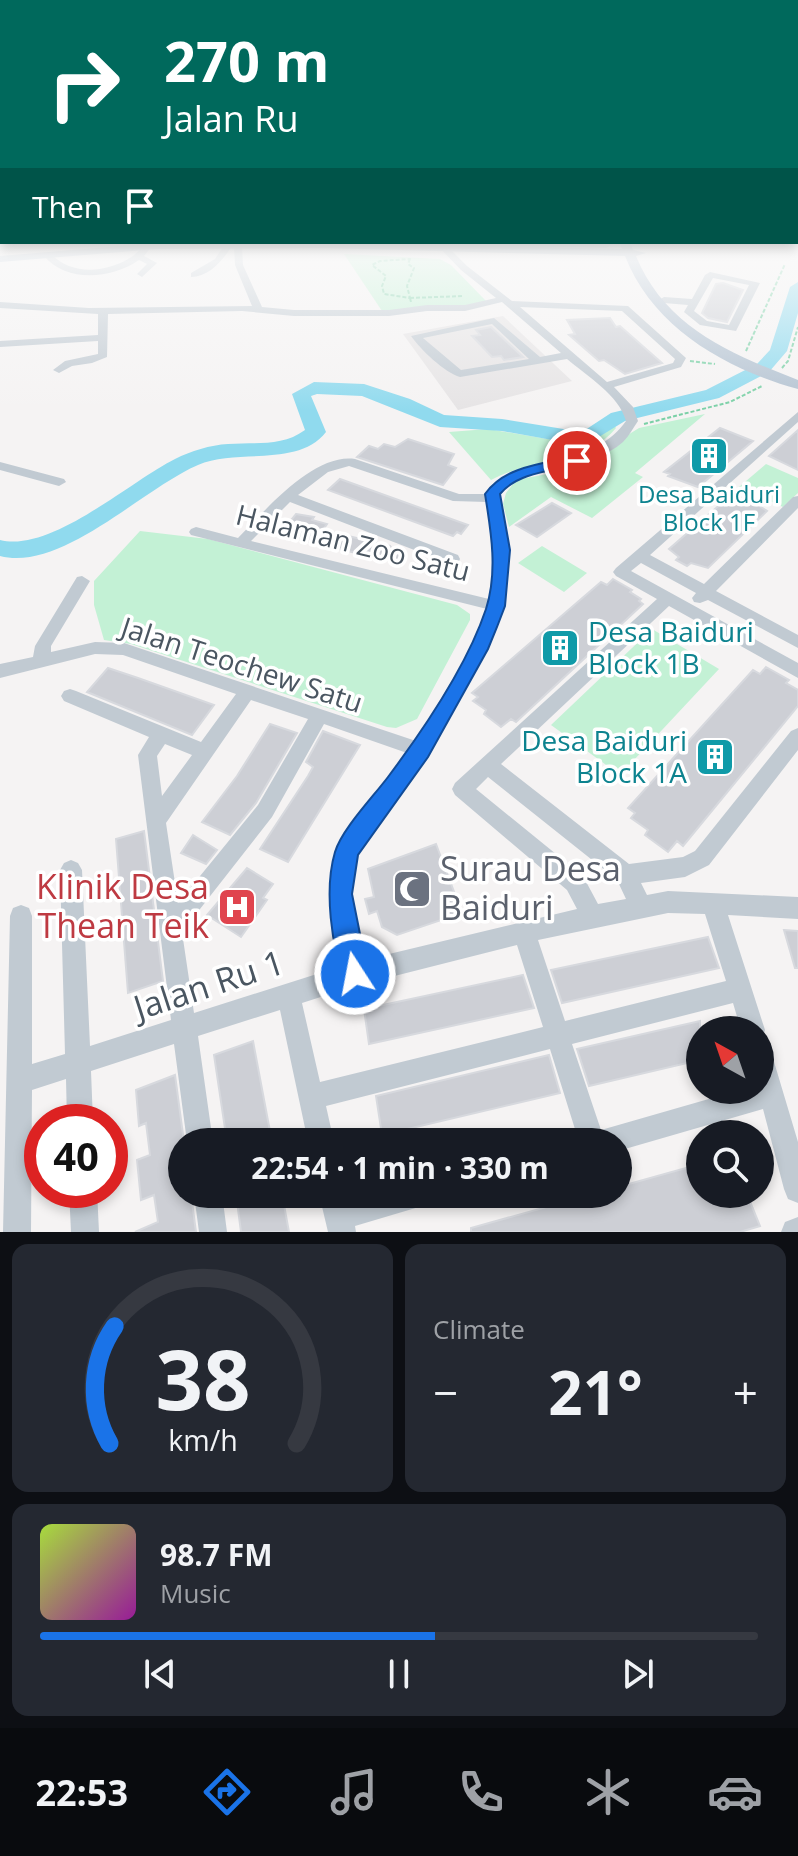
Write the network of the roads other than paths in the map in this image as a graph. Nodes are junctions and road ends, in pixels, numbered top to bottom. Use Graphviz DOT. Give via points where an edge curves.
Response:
graph roads {
  1 [pos="253,296"];
  2 [pos="502,296"];
  3 [pos="652,296"];
  4 [pos="662,296"];
  5 [pos="696,296"];
  6 [pos="748,296"];
  7 [pos="664,300"];
  8 [pos="507,301"];
  9 [pos="693,302"];
  10 [pos="0,305"];
  11 [pos="258,308"];
  12 [pos="103,311"];
  13 [pos="669,317"];
  14 [pos="528,320"];
  15 [pos="501,325"];
  16 [pos="101,338"];
  17 [pos="0,344"];
  18 [pos="569,355"];
  19 [pos="538,361"];
  20 [pos="59,370"];
  21 [pos="798,385"];
  22 [pos="605,386"];
  23 [pos="798,416"];
  24 [pos="0,466"];
  25 [pos="59,482"];
  26 [pos="294,493"];
  27 [pos="492,498"];
  28 [pos="798,500"];
  29 [pos="196,532"];
  30 [pos="242,542"];
  31 [pos="640,556"];
  32 [pos="453,559"];
  33 [pos="82,581"];
  34 [pos="707,592"];
  35 [pos="668,598"];
  36 [pos="496,606"];
  37 [pos="689,610"];
  38 [pos="798,642"];
  39 [pos="41,661"];
  40 [pos="0,671"];
  41 [pos="798,671"];
  42 [pos="247,692"];
  43 [pos="70,696"];
  44 [pos="319,716"];
  45 [pos="162,734"];
  46 [pos="798,736"];
  47 [pos="420,750"];
  48 [pos="204,752"];
  49 [pos="488,765"];
  50 [pos="156,821"];
  51 [pos="71,870"];
  52 [pos="625,875"];
  53 [pos="713,904"];
  54 [pos="641,906"];
  55 [pos="798,908"];
  56 [pos="21,916"];
  57 [pos="592,916"];
  58 [pos="170,930"];
  59 [pos="524,932"];
  60 [pos="355,974"];
  61 [pos="742,989"];
  62 [pos="288,994"];
  63 [pos="749,1016"];
  64 [pos="183,1029"];
  65 [pos="557,1035"];
  66 [pos="78,1062"];
  67 [pos="19,1081"];
  68 [pos="311,1097"];
  69 [pos="79,1104"];
  70 [pos="736,1104"];
  71 [pos="774,1104"];
  72 [pos="198,1128"];
  73 [pos="318,1128"];
  74 [pos="587,1128"];
  75 [pos="632,1134"];
  76 [pos="798,1189"];
  77 [pos="84,1208"];
  78 [pos="210,1208"];
  79 [pos="362,1208"];
  80 [pos="338,1214"];
  81 [pos="11,1226"];
  82 [pos="85,1232"];
  83 [pos="213,1232"];
  1 -- 11 [label="street"];
  2 -- 8 [label="street"];
  3 -- 13 [label="main road"];
  4 -- 7 [label="main road"];
  5 -- 9 [label="street"];
  6 -- 9 [label="street" via="732,329 701,322 689,312"];
  7 -- 9 [label="street"];
  7 -- 13 [label="main road"];
  8 -- 11 [label="street" via="369,313"];
  8 -- 14 [label="street"];
  8 -- 22 [label="street" via="625,308 681,358 677,365"];
  10 -- 12 [label="street"];
  11 -- 12 [label="street"];
  12 -- 16 [label="street"];
  13 -- 21 [label="main road" via="700,341"];
  14 -- 15 [label="street"];
  14 -- 18 [label="street"];
  15 -- 19 [label="street"];
  15 -- 19 [label="street" via="489,321 416,336 457,374"];
  16 -- 17 [label="street"];
  16 -- 20 [label="street" via="101,357 68,362"];
  18 -- 19 [label="street"];
  18 -- 22 [label="street"];
  22 -- 27 [label="street" via="631,415 629,429 577,461 513,477 495,489"];
  23 -- 31 [label="street"];
  24 -- 25 [label="street"];
  26 -- 27 [label="street" via="328,465 346,461 458,498"];
  26 -- 30 [label="street"];
  26 -- 32 [label="street"];
  27 -- 36 [label="street" via="502,550"];
  28 -- 34 [label="street"];
  29 -- 30 [label="street, Halaman Zoo Satu"];
  30 -- 36 [label="street, Halaman Zoo Satu"];
  31 -- 34 [label="street"];
  31 -- 35 [label="street" via="621,572"];
  33 -- 39 [label="street" via="43,646"];
  34 -- 37 [label="street"];
  34 -- 38 [label="street"];
  35 -- 37 [label="street"];
  35 -- 49 [label="street"];
  36 -- 47 [label="street" via="479,649"];
  37 -- 41 [label="street"];
  39 -- 40 [label="street, Jalan Teochew Satu"];
  39 -- 42 [label="street, Jalan Teochew Satu" via="95,648 124,649"];
  42 -- 44 [label="street, Jalan Teochew Satu"];
  42 -- 48 [label="street"];
  43 -- 45 [label="street"];
  44 -- 47 [label="street, Jalan Teochew Satu"];
  44 -- 58 [label="street" via="265,811"];
  45 -- 48 [label="street"];
  45 -- 50 [label="street" via="147,755"];
  46 -- 52 [label="street" via="702,858 685,867"];
  47 -- 60 [label="street" via="347,851 340,894"];
  48 -- 50 [label="street"];
  49 -- 52 [label="street"];
  49 -- 57 [label="street" via="462,789 575,883"];
  50 -- 58 [label="street"];
  51 -- 66 [label="street"];
  52 -- 54 [label="street"];
  53 -- 54 [label="street, Jalan Ru 1"];
  53 -- 55 [label="street, Jalan Ru 1"];
  53 -- 61 [label="street"];
  54 -- 57 [label="street, Jalan Ru 1"];
  56 -- 67 [label="street"];
  57 -- 59 [label="street, Jalan Ru 1"];
  58 -- 64 [label="street"];
  59 -- 60 [label="street, Jalan Ru 1"];
  59 -- 65 [label="street"];
  60 -- 62 [label="street, Jalan Ru 1"];
  61 -- 63 [label="street"];
  61 -- 65 [label="street"];
  62 -- 64 [label="street, Jalan Ru 1"];
  62 -- 68 [label="street"];
  64 -- 66 [label="street, Jalan Ru 1"];
  64 -- 72 [label="street"];
  65 -- 68 [label="street"];
  65 -- 74 [label="street"];
  66 -- 67 [label="street, Jalan Ru 1"];
  66 -- 69 [label="street"];
  67 -- 81 [label="street"];
  68 -- 73 [label="street"];
  70 -- 75 [label="street"];
  71 -- 76 [label="street"];
  77 -- 82 [label="street"];
  78 -- 83 [label="street"];
  79 -- 80 [label="street"];
}
